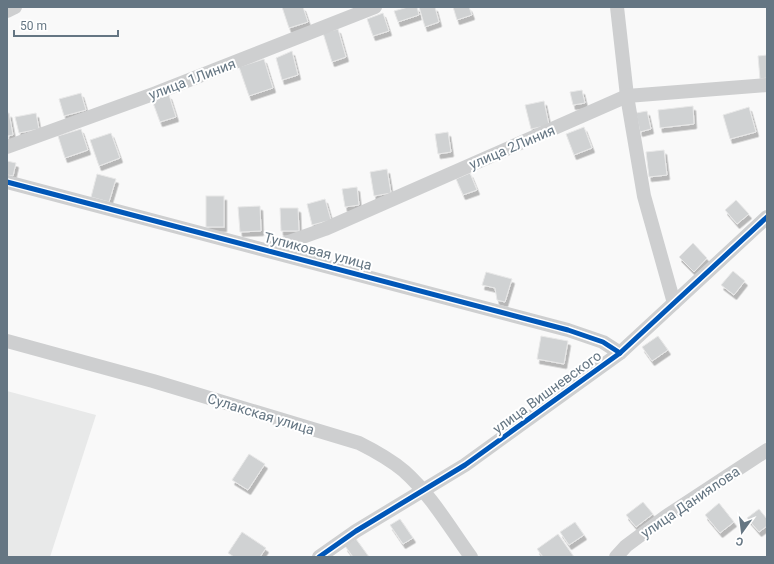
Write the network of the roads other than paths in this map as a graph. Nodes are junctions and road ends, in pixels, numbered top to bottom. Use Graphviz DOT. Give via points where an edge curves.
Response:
graph roads {
  1 [pos="15,7"];
  2 [pos="375,7"];
  3 [pos="617,7"];
  4 [pos="7,11"];
  5 [pos="767,85"];
  6 [pos="627,96"];
  7 [pos="7,147"];
  8 [pos="7,182"];
  9 [pos="767,217"];
  10 [pos="266,250"];
  11 [pos="674,303"];
  12 [pos="7,341"];
  13 [pos="620,353"];
  14 [pos="767,450"];
  15 [pos="423,491"];
  16 [pos="319,557"];
  17 [pos="470,557"];
  18 [pos="616,557"];
  1 -- 4 [label="street"];
  2 -- 7 [label="street, улица 1Линия" via="156,93"];
  3 -- 6 [label="street"];
  5 -- 6 [label="street, улица 2Линия"];
  6 -- 10 [label="street, улица 2Линия" via="325,229"];
  6 -- 11 [label="street" via="644,196"];
  8 -- 10 [label="street, Тупиковая улица"];
  9 -- 11 [label="street, улица Вишневского"];
  10 -- 13 [label="street, Тупиковая улица" via="568,330 603,342"];
  11 -- 13 [label="street, улица Вишневского"];
  12 -- 15 [label="street, Сулакская улица" via="153,381 360,443 404,471"];
  13 -- 15 [label="street, улица Вишневского" via="465,465"];
  14 -- 18 [label="street, улица Даниялова" via="665,517 626,546"];
  15 -- 16 [label="street, улица Вишневского" via="356,531"];
  15 -- 17 [label="street, Сулакская улица"];
}
